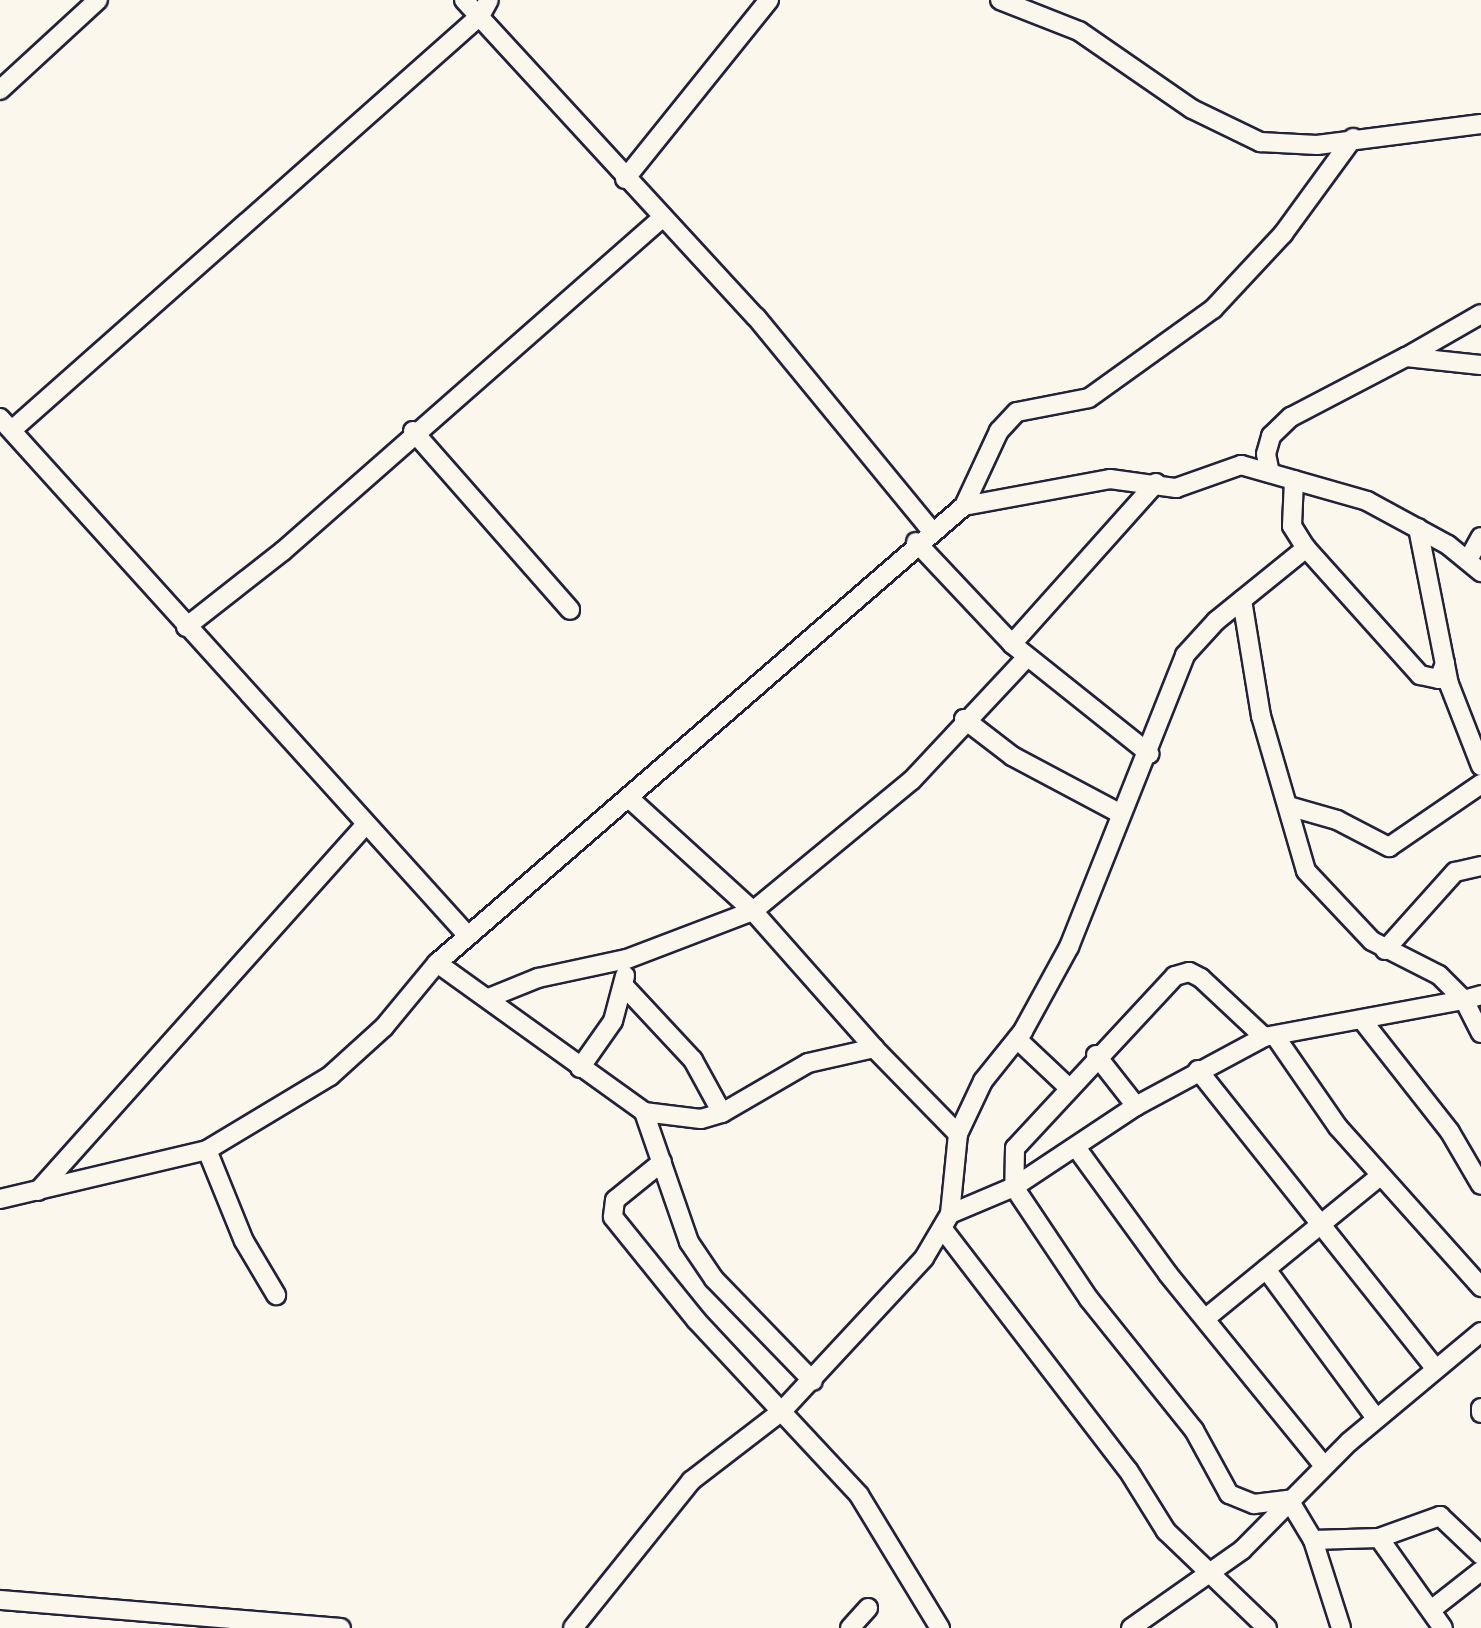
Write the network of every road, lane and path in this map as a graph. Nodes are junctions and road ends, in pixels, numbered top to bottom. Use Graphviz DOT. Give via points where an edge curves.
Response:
graph roads {
  1 [pos="98,0"];
  2 [pos="464,0"];
  3 [pos="769,0"];
  4 [pos="1000,0"];
  5 [pos="485,8"];
  6 [pos="0,90"];
  7 [pos="1481,124"];
  8 [pos="1354,138"];
  9 [pos="625,179"];
  10 [pos="663,216"];
  11 [pos="1481,314"];
  12 [pos="1406,357"];
  13 [pos="1481,365"];
  14 [pos="6,424"];
  15 [pos="412,431"];
  16 [pos="1270,473"];
  17 [pos="1294,480"];
  18 [pos="1156,483"];
  19 [pos="964,506"];
  20 [pos="1418,528"];
  21 [pos="923,536"];
  22 [pos="1481,537"];
  23 [pos="1306,548"];
  24 [pos="1474,566"];
  25 [pos="1242,600"];
  26 [pos="570,610"];
  27 [pos="186,627"];
  28 [pos="1012,644"];
  29 [pos="1027,658"];
  30 [pos="1445,662"];
  31 [pos="964,719"];
  32 [pos="1150,754"];
  33 [pos="1481,766"];
  34 [pos="1481,784"];
  35 [pos="630,799"];
  36 [pos="1288,806"];
  37 [pos="1120,814"];
  38 [pos="364,826"];
  39 [pos="1481,866"];
  40 [pos="753,911"];
  41 [pos="468,936"];
  42 [pos="1385,950"];
  43 [pos="627,959"];
  44 [pos="438,963"];
  45 [pos="624,986"];
  46 [pos="491,996"];
  47 [pos="1473,998"];
  48 [pos="1362,1020"];
  49 [pos="1481,1033"];
  50 [pos="1270,1037"];
  51 [pos="1017,1039"];
  52 [pos="874,1048"];
  53 [pos="1096,1055"];
  54 [pos="580,1068"];
  55 [pos="1198,1070"];
  56 [pos="1068,1087"];
  57 [pos="1136,1106"];
  58 [pos="644,1112"];
  59 [pos="722,1114"];
  60 [pos="958,1134"];
  61 [pos="207,1150"];
  62 [pos="1078,1150"];
  63 [pos="662,1162"];
  64 [pos="1380,1176"];
  65 [pos="1481,1185"];
  66 [pos="1014,1187"];
  67 [pos="37,1191"];
  68 [pos="0,1199"];
  69 [pos="946,1221"];
  70 [pos="1322,1224"];
  71 [pos="1266,1269"];
  72 [pos="1481,1288"];
  73 [pos="276,1294"];
  74 [pos="1206,1318"];
  75 [pos="1479,1338"];
  76 [pos="1434,1367"];
  77 [pos="813,1381"];
  78 [pos="782,1411"];
  79 [pos="1376,1418"];
  80 [pos="1324,1466"];
  81 [pos="1289,1500"];
  82 [pos="1380,1538"];
  83 [pos="1314,1540"];
  84 [pos="1481,1555"];
  85 [pos="1213,1570"];
  86 [pos="1481,1570"];
  87 [pos="0,1600"];
  88 [pos="868,1608"];
  89 [pos="1430,1610"];
  90 [pos="341,1628"];
  91 [pos="573,1628"];
  92 [pos="850,1628"];
  93 [pos="940,1628"];
  94 [pos="1130,1628"];
  95 [pos="1267,1628"];
  96 [pos="1342,1628"];
  97 [pos="1443,1628"];
  1 -- 6 [label="street"];
  2 -- 5 [label="street"];
  3 -- 9 [label="street"];
  4 -- 8 [label="street" via="1080,31 1192,108 1260,142"];
  5 -- 9 [label="street"];
  5 -- 14 [label="street"];
  7 -- 8 [label="street"];
  8 -- 19 [label="street" via="1283,234 1195,323 1089,398 1017,412 999,431"];
  9 -- 10 [label="street"];
  10 -- 15 [label="street"];
  10 -- 21 [label="street" via="756,317"];
  11 -- 12 [label="street"];
  12 -- 13 [label="street"];
  12 -- 16 [label="street" via="1292,417 1271,436"];
  14 -- 27 [label="street"];
  15 -- 26 [label="street"];
  15 -- 27 [label="street" via="283,551"];
  16 -- 17 [label="street"];
  16 -- 18 [label="street" via="1241,466 1176,488"];
  17 -- 20 [label="street" via="1340,490"];
  17 -- 23 [label="street" via="1292,526"];
  18 -- 19 [label="street" via="1110,479"];
  18 -- 28 [label="street"];
  19 -- 21 [label="street"];
  20 -- 24 [label="street"];
  20 -- 30 [label="street"];
  21 -- 28 [label="street"];
  21 -- 35 [label="street"];
  22 -- 24 [label="street"];
  23 -- 25 [label="street"];
  23 -- 30 [label="street" via="1420,675 1438,679"];
  25 -- 32 [label="street" via="1184,655"];
  25 -- 36 [label="street" via="1261,716"];
  27 -- 38 [label="street"];
  28 -- 29 [label="street"];
  29 -- 31 [label="street"];
  29 -- 32 [label="street"];
  30 -- 33 [label="street"];
  31 -- 37 [label="street" via="1012,756"];
  31 -- 40 [label="street" via="912,780"];
  32 -- 37 [label="street"];
  34 -- 36 [label="street" via="1389,848 1337,820"];
  35 -- 40 [label="street"];
  35 -- 41 [label="street"];
  36 -- 42 [label="street" via="1306,871"];
  37 -- 51 [label="street" via="1069,947"];
  38 -- 41 [label="street"];
  38 -- 67 [label="street"];
  39 -- 42 [label="street" via="1455,872"];
  40 -- 43 [label="street"];
  40 -- 52 [label="street"];
  41 -- 44 [label="street"];
  42 -- 47 [label="street"];
  43 -- 45 [label="street"];
  43 -- 46 [label="street" via="538,978"];
  44 -- 46 [label="street"];
  44 -- 61 [label="street" via="384,1027 330,1076"];
  45 -- 54 [label="street" via="613,1020"];
  45 -- 59 [label="street" via="692,1060"];
  46 -- 54 [label="street"];
  47 -- 48 [label="street"];
  47 -- 49 [label="street"];
  48 -- 50 [label="street"];
  48 -- 65 [label="street" via="1450,1132"];
  50 -- 53 [label="street" via="1188,972 1175,976"];
  50 -- 55 [label="street"];
  50 -- 64 [label="street"];
  51 -- 56 [label="street"];
  51 -- 60 [label="street" via="982,1081"];
  52 -- 59 [label="street" via="808,1063"];
  52 -- 60 [label="street"];
  53 -- 56 [label="street"];
  53 -- 57 [label="street"];
  54 -- 58 [label="street"];
  55 -- 57 [label="street"];
  55 -- 70 [label="street"];
  56 -- 66 [label="street" via="1015,1148"];
  57 -- 62 [label="street"];
  58 -- 59 [label="street" via="701,1119"];
  58 -- 63 [label="street"];
  60 -- 69 [label="street"];
  61 -- 67 [label="street"];
  61 -- 73 [label="street" via="244,1240"];
  62 -- 66 [label="street"];
  62 -- 74 [label="street"];
  63 -- 77 [label="street" via="689,1242 714,1280"];
  63 -- 78 [label="street" via="616,1200 613,1217"];
  64 -- 70 [label="street"];
  64 -- 72 [label="street"];
  66 -- 69 [label="street"];
  66 -- 81 [label="street" via="1090,1299 1194,1430 1230,1494 1254,1504"];
  67 -- 68 [label="street"];
  69 -- 77 [label="street" via="877,1316"];
  69 -- 85 [label="street" via="1166,1531"];
  70 -- 71 [label="street"];
  70 -- 76 [label="street"];
  71 -- 74 [label="street"];
  71 -- 79 [label="street"];
  74 -- 80 [label="street"];
  75 -- 76 [label="street"];
  76 -- 79 [label="street"];
  77 -- 78 [label="street"];
  78 -- 91 [label="street" via="691,1481"];
  78 -- 93 [label="street" via="859,1496"];
  79 -- 80 [label="street"];
  80 -- 81 [label="street"];
  81 -- 83 [label="street"];
  81 -- 85 [label="street"];
  82 -- 83 [label="street"];
  82 -- 84 [label="street" via="1440,1516"];
  82 -- 89 [label="street"];
  83 -- 96 [label="street"];
  85 -- 94 [label="street"];
  85 -- 95 [label="street"];
  86 -- 89 [label="street"];
  87 -- 90 [label="street"];
  88 -- 92 [label="street"];
  89 -- 97 [label="street"];
}
